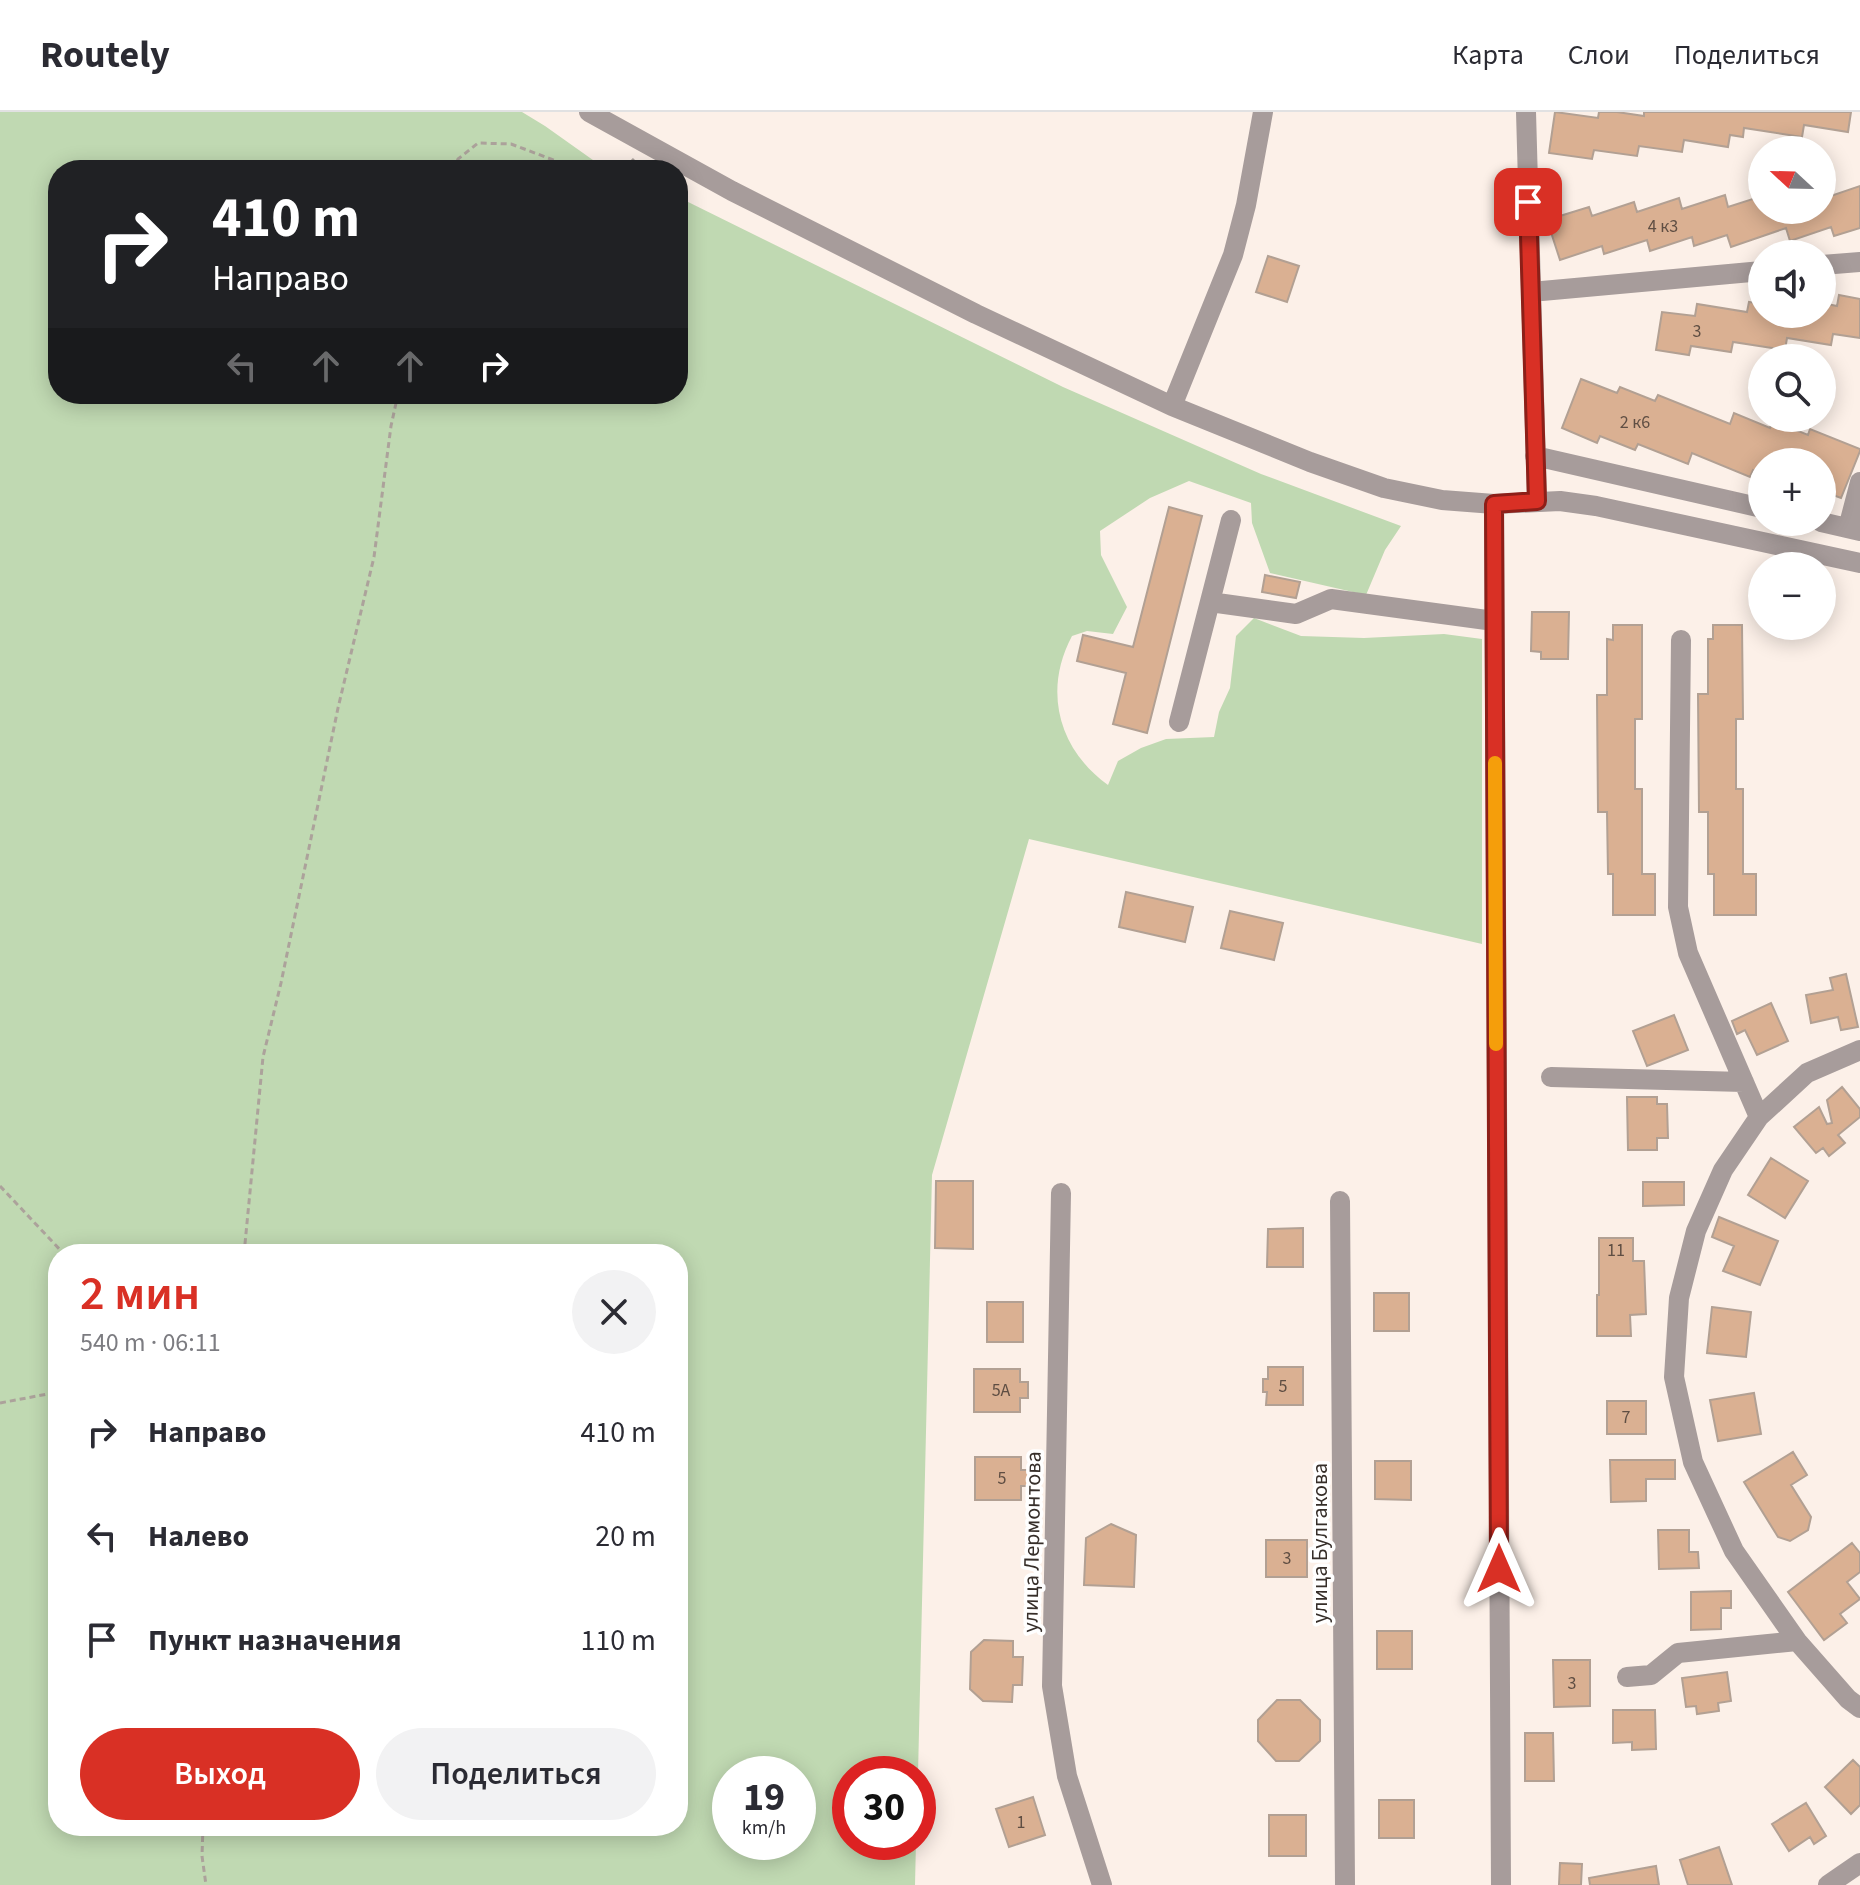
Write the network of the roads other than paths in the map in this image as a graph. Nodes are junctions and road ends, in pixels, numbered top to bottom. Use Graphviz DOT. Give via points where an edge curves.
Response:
graph roads {
  1 [pos="589,112"];
  2 [pos="1263,112"];
  3 [pos="1526,112"];
  4 [pos="676,160"];
  5 [pos="688,167"];
  6 [pos="1860,262"];
  7 [pos="1836,264"];
  8 [pos="1748,272"];
  9 [pos="1531,292"];
  10 [pos="1172,406"];
  11 [pos="1535,456"];
  12 [pos="1860,482"];
  13 [pos="1537,501"];
  14 [pos="1494,504"];
  15 [pos="1748,505"];
  16 [pos="1231,520"];
  17 [pos="1854,530"];
  18 [pos="1860,563"];
  19 [pos="1210,602"];
  20 [pos="1494,621"];
  21 [pos="1681,640"];
  22 [pos="1179,722"];
  23 [pos="1860,1050"];
  24 [pos="1551,1077"];
  25 [pos="1744,1082"];
  26 [pos="1759,1117"];
  27 [pos="1061,1193"];
  28 [pos="1340,1201"];
  29 [pos="1797,1641"];
  30 [pos="1627,1677"];
  31 [pos="1860,1708"];
  32 [pos="1860,1863"];
  33 [pos="1102,1885"];
  34 [pos="1345,1885"];
  35 [pos="1501,1885"];
  36 [pos="1828,1885"];
  1 -- 4 [label="street"];
  2 -- 10 [label="street" via="1233,255"];
  3 -- 9 [label="street"];
  5 -- 10 [label="street" via="976,314"];
  6 -- 7 [label="street"];
  8 -- 9 [label="street"];
  9 -- 11 [label="street"];
  10 -- 14 [label="street" via="1384,488"];
  11 -- 13 [label="street"];
  11 -- 15 [label="street"];
  12 -- 17 [label="street"];
  13 -- 14 [label="street"];
  13 -- 18 [label="street" via="1596,506"];
  14 -- 20 [label="street"];
  16 -- 19 [label="street"];
  19 -- 20 [label="street" via="1296,614 1331,599"];
  19 -- 22 [label="street"];
  20 -- 35 [label="street"];
  21 -- 25 [label="street" via="1678,907 1688,953"];
  23 -- 26 [label="street" via="1807,1073"];
  24 -- 25 [label="street"];
  25 -- 26 [label="street"];
  26 -- 29 [label="street" via="1723,1170 1696,1231 1679,1298 1674,1377 1698,1474 1734,1551"];
  27 -- 33 [label="street, улица Лермонтова" via="1052,1686 1067,1776"];
  28 -- 34 [label="street, улица Булгакова"];
  29 -- 30 [label="street" via="1678,1653 1651,1675"];
  29 -- 31 [label="street"];
  32 -- 36 [label="street"];
}
